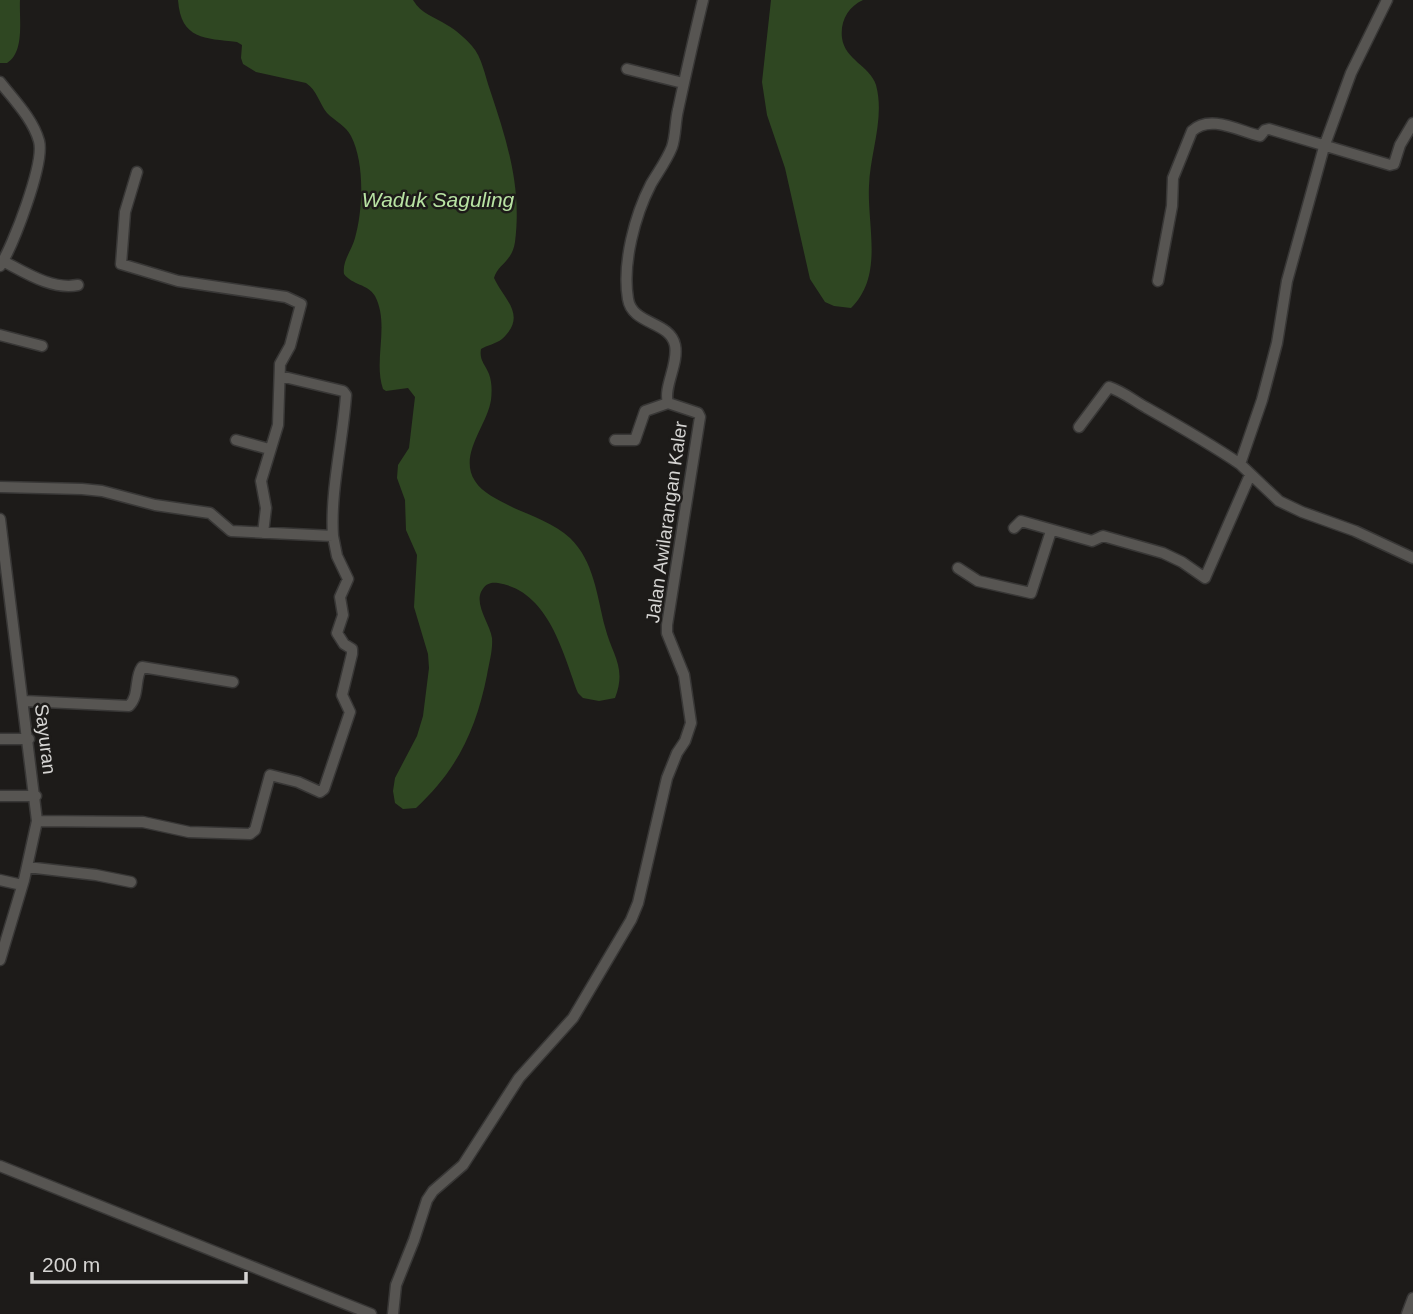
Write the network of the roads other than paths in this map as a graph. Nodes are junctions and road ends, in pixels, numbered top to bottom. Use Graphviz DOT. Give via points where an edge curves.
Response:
graph roads {
  1 [pos="703,0"];
  2 [pos="1387,0"];
  3 [pos="627,69"];
  4 [pos="0,82"];
  5 [pos="683,83"];
  6 [pos="1413,123"];
  7 [pos="1324,147"];
  8 [pos="137,172"];
  9 [pos="2,263"];
  10 [pos="1158,281"];
  11 [pos="78,285"];
  12 [pos="0,335"];
  13 [pos="42,346"];
  14 [pos="280,376"];
  15 [pos="668,403"];
  16 [pos="1079,428"];
  17 [pos="236,440"];
  18 [pos="615,440"];
  19 [pos="270,449"];
  20 [pos="1240,464"];
  21 [pos="1250,475"];
  22 [pos="0,487"];
  23 [pos="0,519"];
  24 [pos="1014,528"];
  25 [pos="1052,531"];
  26 [pos="263,533"];
  27 [pos="333,536"];
  28 [pos="1413,558"];
  29 [pos="958,568"];
  30 [pos="233,682"];
  31 [pos="24,701"];
  32 [pos="0,739"];
  33 [pos="29,739"];
  34 [pos="0,796"];
  35 [pos="36,796"];
  36 [pos="37,821"];
  37 [pos="27,867"];
  38 [pos="0,880"];
  39 [pos="131,882"];
  40 [pos="22,885"];
  41 [pos="0,960"];
  42 [pos="0,1166"];
  43 [pos="1413,1298"];
  44 [pos="371,1314"];
  45 [pos="393,1314"];
  46 [pos="1407,1314"];
  1 -- 5 [label="street, Jalan Awilarangan Kaler"];
  2 -- 7 [label="street" via="1351,73"];
  3 -- 5 [label="street"];
  4 -- 9 [label="street" via="30,120 40,146 38,167"];
  5 -- 15 [label="street, Jalan Awilarangan Kaler" via="673,144 635,223 628,277 631,308 675,343"];
  6 -- 7 [label="street" via="1393,165"];
  7 -- 10 [label="street" via="1267,129 1260,136 1212,123 1196,127 1173,178"];
  7 -- 20 [label="street" via="1287,281 1262,400"];
  8 -- 14 [label="street" via="125,212 120,262 178,281 300,302"];
  9 -- 11 [label="street" via="56,285"];
  12 -- 13 [label="street"];
  14 -- 19 [label="street" via="278,425"];
  14 -- 27 [label="street" via="346,395"];
  15 -- 18 [label="street" via="645,411 635,440"];
  15 -- 45 [label="street, Jalan Awilarangan Kaler" via="700,417 667,625 684,675 691,723 667,778 638,903 573,1018 519,1078 463,1165 426,1200 396,1285"];
  16 -- 20 [label="street" via="1108,387"];
  17 -- 19 [label="street"];
  19 -- 26 [label="street" via="261,481 266,508"];
  20 -- 21 [label="street"];
  21 -- 25 [label="street" via="1205,578 1163,553 1121,540 1101,536 1092,541"];
  21 -- 28 [label="street" via="1285,504"];
  22 -- 26 [label="street" via="102,491 209,513 231,531"];
  23 -- 31 [label="street, Sayuran"];
  24 -- 25 [label="street" via="1021,521"];
  25 -- 29 [label="street" via="1030,594 975,580"];
  26 -- 27 [label="street"];
  27 -- 36 [label="street" via="348,579 340,597 344,612 337,633 353,651 342,695 350,712 324,789 320,792 270,775 255,830 247,835 189,832 143,822"];
  30 -- 31 [label="street" via="142,667 129,706"];
  31 -- 33 [label="street, Sayuran"];
  32 -- 33 [label="street"];
  33 -- 35 [label="street, Sayuran"];
  34 -- 35 [label="street"];
  35 -- 36 [label="street, Sayuran"];
  36 -- 37 [label="street, Sayuran"];
  37 -- 39 [label="street"];
  37 -- 40 [label="street, Sayuran"];
  38 -- 40 [label="street"];
  40 -- 41 [label="street, Sayuran"];
  42 -- 44 [label="street"];
  43 -- 46 [label="street"];
}
